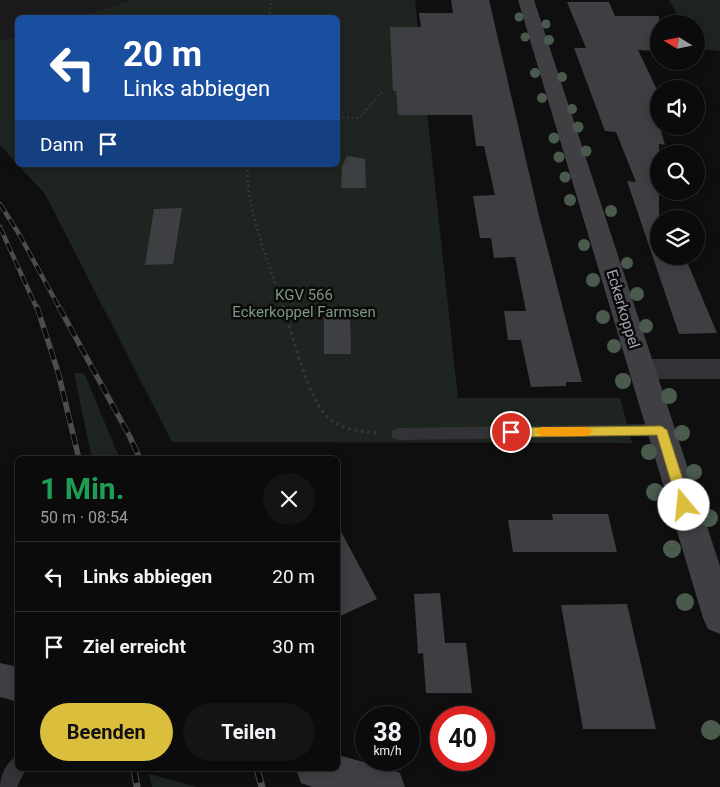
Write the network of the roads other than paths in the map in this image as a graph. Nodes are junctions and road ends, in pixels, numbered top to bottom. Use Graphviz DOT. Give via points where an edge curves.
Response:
graph roads {
  1 [pos="526,0"];
  2 [pos="642,369"];
  3 [pos="720,369"];
  4 [pos="661,430"];
  5 [pos="398,434"];
  6 [pos="720,618"];
  7 [pos="0,680"];
  8 [pos="15,684"];
  9 [pos="15,770"];
  10 [pos="323,771"];
  11 [pos="6,787"];
  12 [pos="386,787"];
  1 -- 2 [label="street, Eckerkoppel"];
  2 -- 3 [label="street"];
  2 -- 4 [label="street, Eckerkoppel"];
  4 -- 5 [label="lane"];
  4 -- 6 [label="street, Eckerkoppel"];
  7 -- 8 [label="street"];
  9 -- 11 [label="lane"];
  10 -- 12 [label="street"];
}
